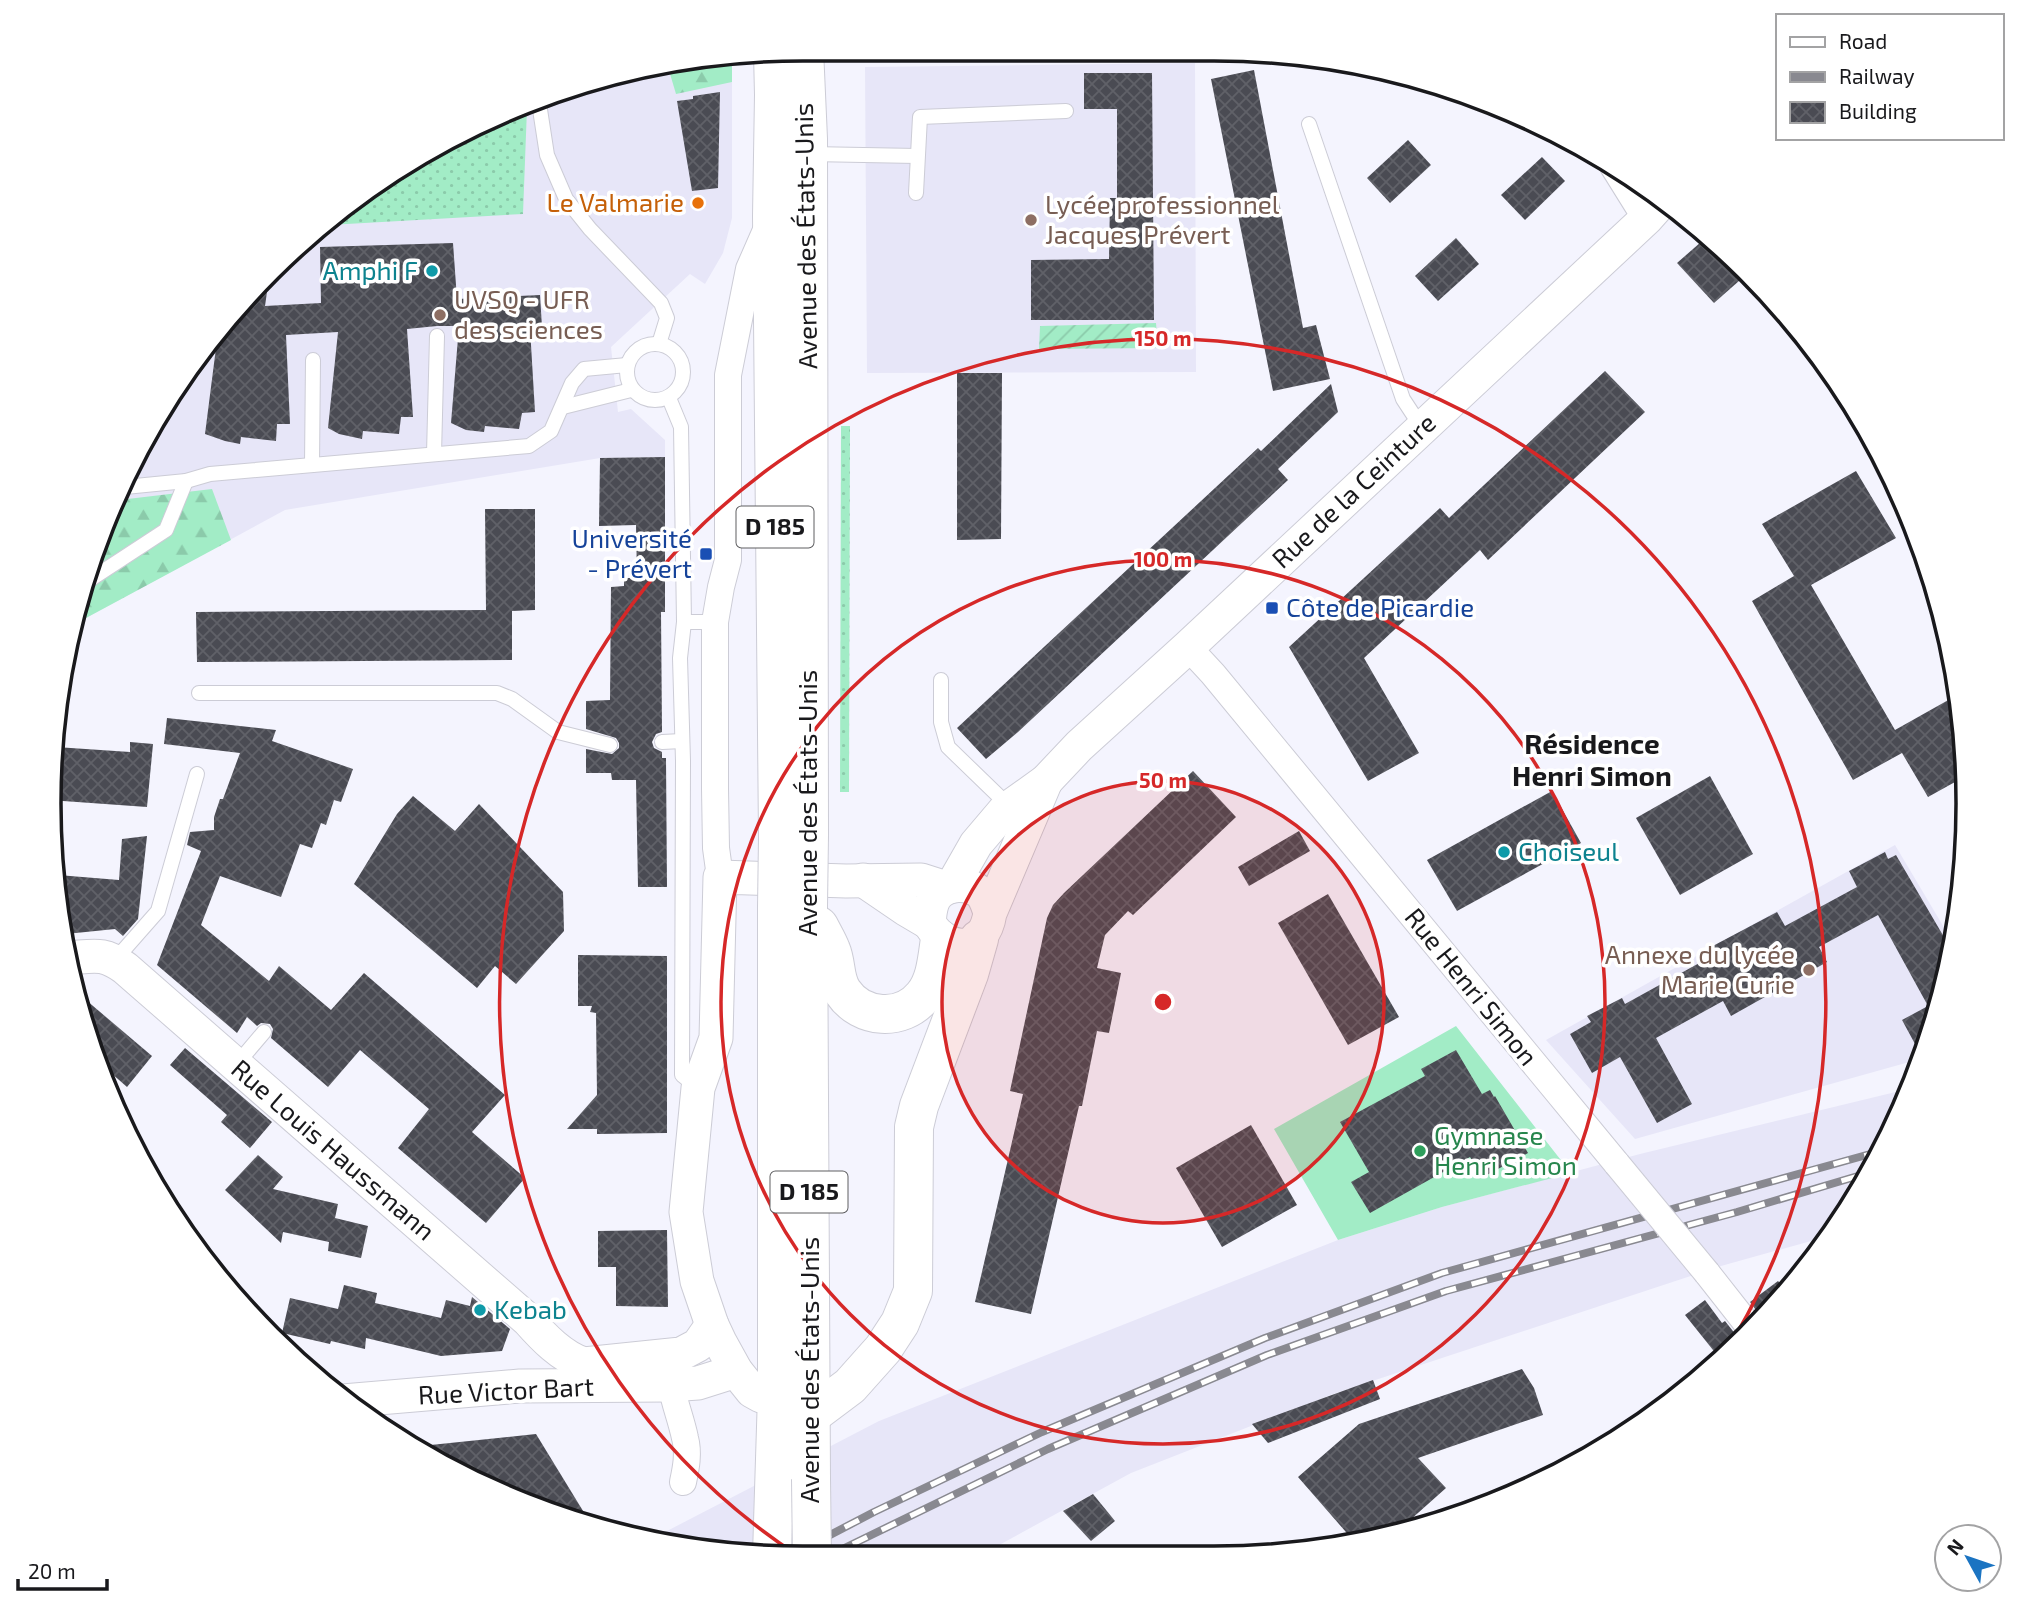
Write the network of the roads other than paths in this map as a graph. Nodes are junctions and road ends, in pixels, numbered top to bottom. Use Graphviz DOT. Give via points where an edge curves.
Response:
graph roads {
  1 [pos="804,61"];
  2 [pos="773,62"];
  3 [pos="540,110"];
  4 [pos="1066,111"];
  5 [pos="1309,124"];
  6 [pos="808,154"];
  7 [pos="917,156"];
  8 [pos="916,193"];
  9 [pos="1654,210"];
  10 [pos="772,216"];
  11 [pos="438,336"];
  12 [pos="659,344"];
  13 [pos="313,360"];
  14 [pos="627,365"];
  15 [pos="631,390"];
  16 [pos="669,398"];
  17 [pos="563,407"];
  18 [pos="1423,428"];
  19 [pos="435,454"];
  20 [pos="312,465"];
  21 [pos="186,481"];
  22 [pos="133,486"];
  23 [pos="98,574"];
  24 [pos="684,622"];
  25 [pos="715,622"];
  26 [pos="1188,647"];
  27 [pos="941,680"];
  28 [pos="199,693"];
  29 [pos="682,741"];
  30 [pos="662,742"];
  31 [pos="610,745"];
  32 [pos="197,774"];
  33 [pos="1046,781"];
  34 [pos="1010,807"];
  35 [pos="793,836"];
  36 [pos="720,877"];
  37 [pos="863,880"];
  38 [pos="949,887"];
  39 [pos="793,907"];
  40 [pos="985,926"];
  41 [pos="934,931"];
  42 [pos="78,957"];
  43 [pos="114,961"];
  44 [pos="264,1032"];
  45 [pos="236,1065"];
  46 [pos="698,1088"];
  47 [pos="1745,1321"];
  48 [pos="712,1325"];
  49 [pos="541,1334"];
  50 [pos="669,1371"];
  51 [pos="736,1371"];
  52 [pos="520,1386"];
  53 [pos="777,1395"];
  54 [pos="362,1399"];
  55 [pos="810,1416"];
  56 [pos="683,1482"];
  57 [pos="772,1545"];
  58 [pos="812,1546"];
  1 -- 6 [label="main road, Avenue des États-Unis / D 185"];
  2 -- 10 [label="main road, Avenue des États-Unis / D 185"];
  3 -- 12 [label="lane" via="547,155 566,199 661,303 667,318"];
  4 -- 7 [label="lane" via="920,117"];
  5 -- 18 [label="lane" via="1403,399"];
  6 -- 7 [label="lane"];
  6 -- 35 [label="main road, Avenue des États-Unis / D 185"];
  7 -- 8 [label="lane"];
  9 -- 18 [label="street, Rue de la Ceinture"];
  10 -- 25 [label="street, Avenue des États-Unis" via="749,269 728,374 728,559"];
  10 -- 35 [label="main road, Avenue des États-Unis / D 185"];
  11 -- 19 [label="lane"];
  12 -- 14 [label="lane" via="639,348"];
  12 -- 16 [label="lane" via="670,348 683,367 683,379"];
  13 -- 20 [label="lane"];
  14 -- 15 [label="lane"];
  14 -- 17 [label="lane" via="584,369 572,383"];
  15 -- 16 [label="lane" via="648,401"];
  15 -- 17 [label="lane"];
  16 -- 24 [label="lane" via="681,427"];
  17 -- 19 [label="lane" via="551,431 529,446"];
  18 -- 26 [label="street, Rue de la Ceinture"];
  19 -- 20 [label="lane"];
  20 -- 21 [label="lane" via="211,474"];
  21 -- 22 [label="lane"];
  21 -- 23 [label="lane" via="166,530"];
  24 -- 25 [label="lane"];
  24 -- 29 [label="lane"];
  25 -- 36 [label="street, Avenue des États-Unis"];
  26 -- 33 [label="street, Rue de la Ceinture"];
  26 -- 47 [label="street, Rue Henri Simon, bridge"];
  27 -- 34 [label="lane" via="941,722 947,747"];
  28 -- 31 [label="lane" via="496,693 558,732"];
  29 -- 30 [label="lane"];
  29 -- 46 [label="lane" via="682,1075"];
  32 -- 43 [label="lane" via="158,911"];
  33 -- 34 [label="street, Rue de la Ceinture"];
  33 -- 40 [label="street, Rue de la Ceinture"];
  34 -- 38 [label="street, Rue de la Ceinture" via="976,844"];
  35 -- 39 [label="main road, Avenue des États-Unis / D 185, bridge"];
  36 -- 37 [label="street"];
  36 -- 46 [label="street, Avenue des États-Unis" via="716,1038"];
  37 -- 38 [label="street" via="921,880"];
  37 -- 41 [label="street"];
  38 -- 40 [label="street" via="963,885 982,894 987,902"];
  38 -- 41 [label="street, Rue de la Ceinture" via="936,896 930,908"];
  39 -- 41 [label="main road" via="832,951 844,994 856,1006 874,1013 892,1014 923,996 934,972"];
  39 -- 53 [label="main road, Avenue des États-Unis / D 185"];
  39 -- 55 [label="main road, Avenue des États-Unis / D 185"];
  40 -- 41 [label="street" via="967,945 953,945"];
  40 -- 55 [label="main road" via="914,1126 913,1291 883,1349 850,1386"];
  42 -- 43 [label="street" via="99,955"];
  43 -- 45 [label="street, Rue Louis Haussmann"];
  44 -- 45 [label="lane"];
  45 -- 49 [label="street, Rue Louis Haussmann"];
  46 -- 48 [label="street, Avenue des États-Unis" via="686,1212 697,1281"];
  48 -- 50 [label="street"];
  48 -- 51 [label="street, Avenue des États-Unis"];
  49 -- 50 [label="street, Rue Victor Bart" via="571,1360 584,1364"];
  49 -- 52 [label="street"];
  50 -- 51 [label="street" via="698,1383"];
  50 -- 52 [label="street, Rue Victor Bart"];
  50 -- 56 [label="street" via="686,1441"];
  51 -- 53 [label="street, Avenue des États-Unis" via="752,1391 761,1396"];
  52 -- 54 [label="street, Rue Victor Bart"];
  53 -- 57 [label="main road, Avenue des États-Unis / D 185"];
  55 -- 58 [label="main road, Avenue des États-Unis / D 185, bridge"];
}
